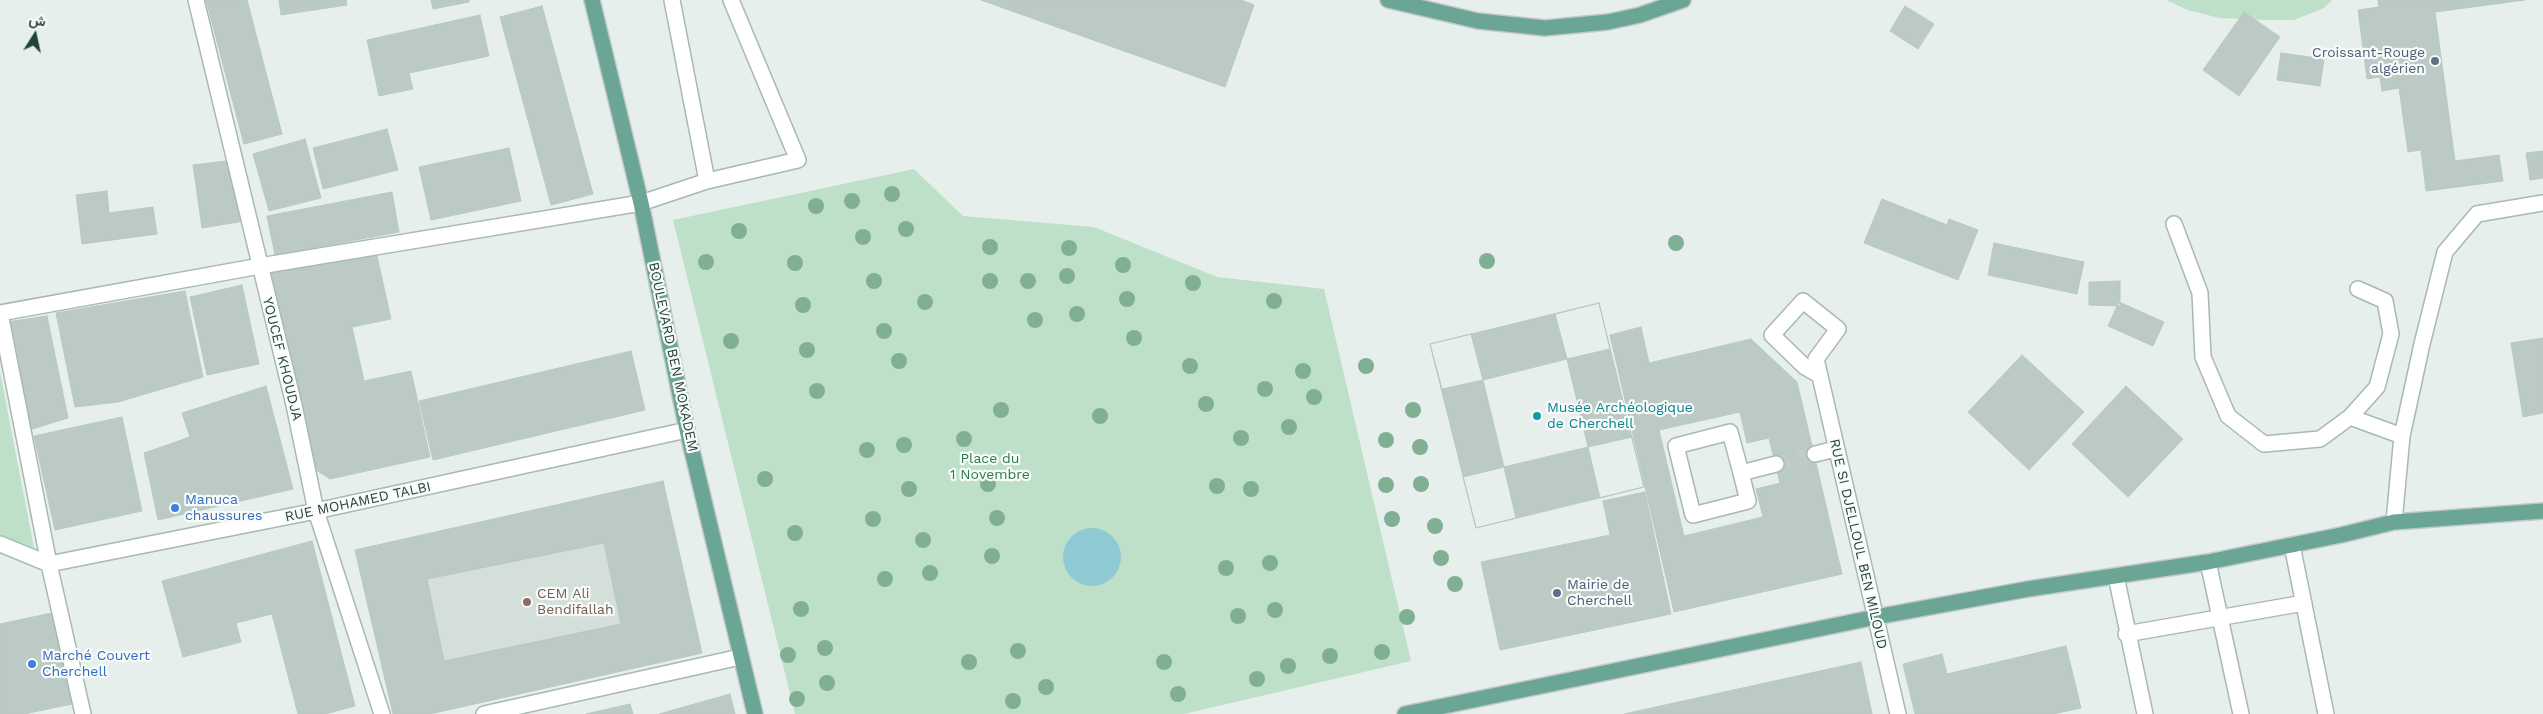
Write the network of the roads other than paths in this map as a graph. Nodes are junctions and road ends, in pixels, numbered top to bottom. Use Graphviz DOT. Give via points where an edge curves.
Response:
graph roads {
  1 [pos="196,0"];
  2 [pos="592,0"];
  3 [pos="672,0"];
  4 [pos="731,0"];
  5 [pos="1388,0"];
  6 [pos="1683,0"];
  7 [pos="707,180"];
  8 [pos="641,203"];
  9 [pos="2543,203"];
  10 [pos="2174,224"];
  11 [pos="260,266"];
  12 [pos="2358,289"];
  13 [pos="0,313"];
  14 [pos="1819,375"];
  15 [pos="2350,418"];
  16 [pos="687,430"];
  17 [pos="2402,436"];
  18 [pos="1836,449"];
  19 [pos="1815,454"];
  20 [pos="1776,464"];
  21 [pos="1741,473"];
  22 [pos="2543,511"];
  23 [pos="316,512"];
  24 [pos="2394,522"];
  25 [pos="0,544"];
  26 [pos="2292,545"];
  27 [pos="2208,562"];
  28 [pos="49,564"];
  29 [pos="2116,576"];
  30 [pos="2304,603"];
  31 [pos="1876,617"];
  32 [pos="2220,618"];
  33 [pos="2126,634"];
  34 [pos="740,657"];
  35 [pos="82,714"];
  36 [pos="382,714"];
  37 [pos="484,714"];
  38 [pos="755,714"];
  39 [pos="1405,714"];
  40 [pos="1898,714"];
  41 [pos="2145,714"];
  42 [pos="2241,714"];
  43 [pos="2326,714"];
  1 -- 11 [label="street, YOUCEF KHOUDJA"];
  2 -- 8 [label="main road, BOULEVARD BEN MOKADEM"];
  3 -- 7 [label="street"];
  4 -- 7 [label="street" via="798,160"];
  5 -- 6 [label="main road" via="1478,21 1545,28 1608,22"];
  7 -- 8 [label="street"];
  8 -- 11 [label="street"];
  8 -- 16 [label="main road, BOULEVARD BEN MOKADEM"];
  9 -- 17 [label="street" via="2477,214 2445,252"];
  10 -- 15 [label="street" via="2200,293 2203,357 2228,416 2264,444 2320,439"];
  11 -- 13 [label="street"];
  11 -- 23 [label="street, YOUCEF KHOUDJA"];
  12 -- 15 [label="street" via="2384,301 2391,334 2377,386"];
  13 -- 28 [label="street"];
  14 -- 14 [label="street, RUE SI DJELLOUL BEN MILOUD" via="1816,360 1838,329 1803,301 1772,335 1805,367"];
  14 -- 18 [label="street, RUE SI DJELLOUL BEN MILOUD"];
  15 -- 17 [label="street"];
  16 -- 23 [label="street, RUE MOHAMED TALBI"];
  16 -- 34 [label="main road, BOULEVARD BEN MOKADEM"];
  17 -- 24 [label="street"];
  18 -- 19 [label="street"];
  18 -- 31 [label="street, RUE SI DJELLOUL BEN MILOUD"];
  20 -- 21 [label="street"];
  21 -- 21 [label="street" via="1748,501 1693,515 1676,446 1730,432"];
  22 -- 24 [label="main road"];
  23 -- 28 [label="street, RUE MOHAMED TALBI"];
  23 -- 36 [label="street, YOUCEF KHOUDJA"];
  24 -- 26 [label="main road"];
  25 -- 28 [label="street"];
  26 -- 27 [label="main road"];
  26 -- 30 [label="street"];
  27 -- 29 [label="main road"];
  27 -- 32 [label="street"];
  28 -- 35 [label="street"];
  29 -- 31 [label="main road"];
  29 -- 33 [label="street"];
  30 -- 32 [label="street"];
  30 -- 43 [label="street"];
  31 -- 39 [label="main road"];
  31 -- 40 [label="street, RUE SI DJELLOUL BEN MILOUD"];
  32 -- 33 [label="street"];
  32 -- 42 [label="street"];
  33 -- 41 [label="street"];
  34 -- 37 [label="street"];
  34 -- 38 [label="main road, BOULEVARD BEN MOKADEM"];
}
